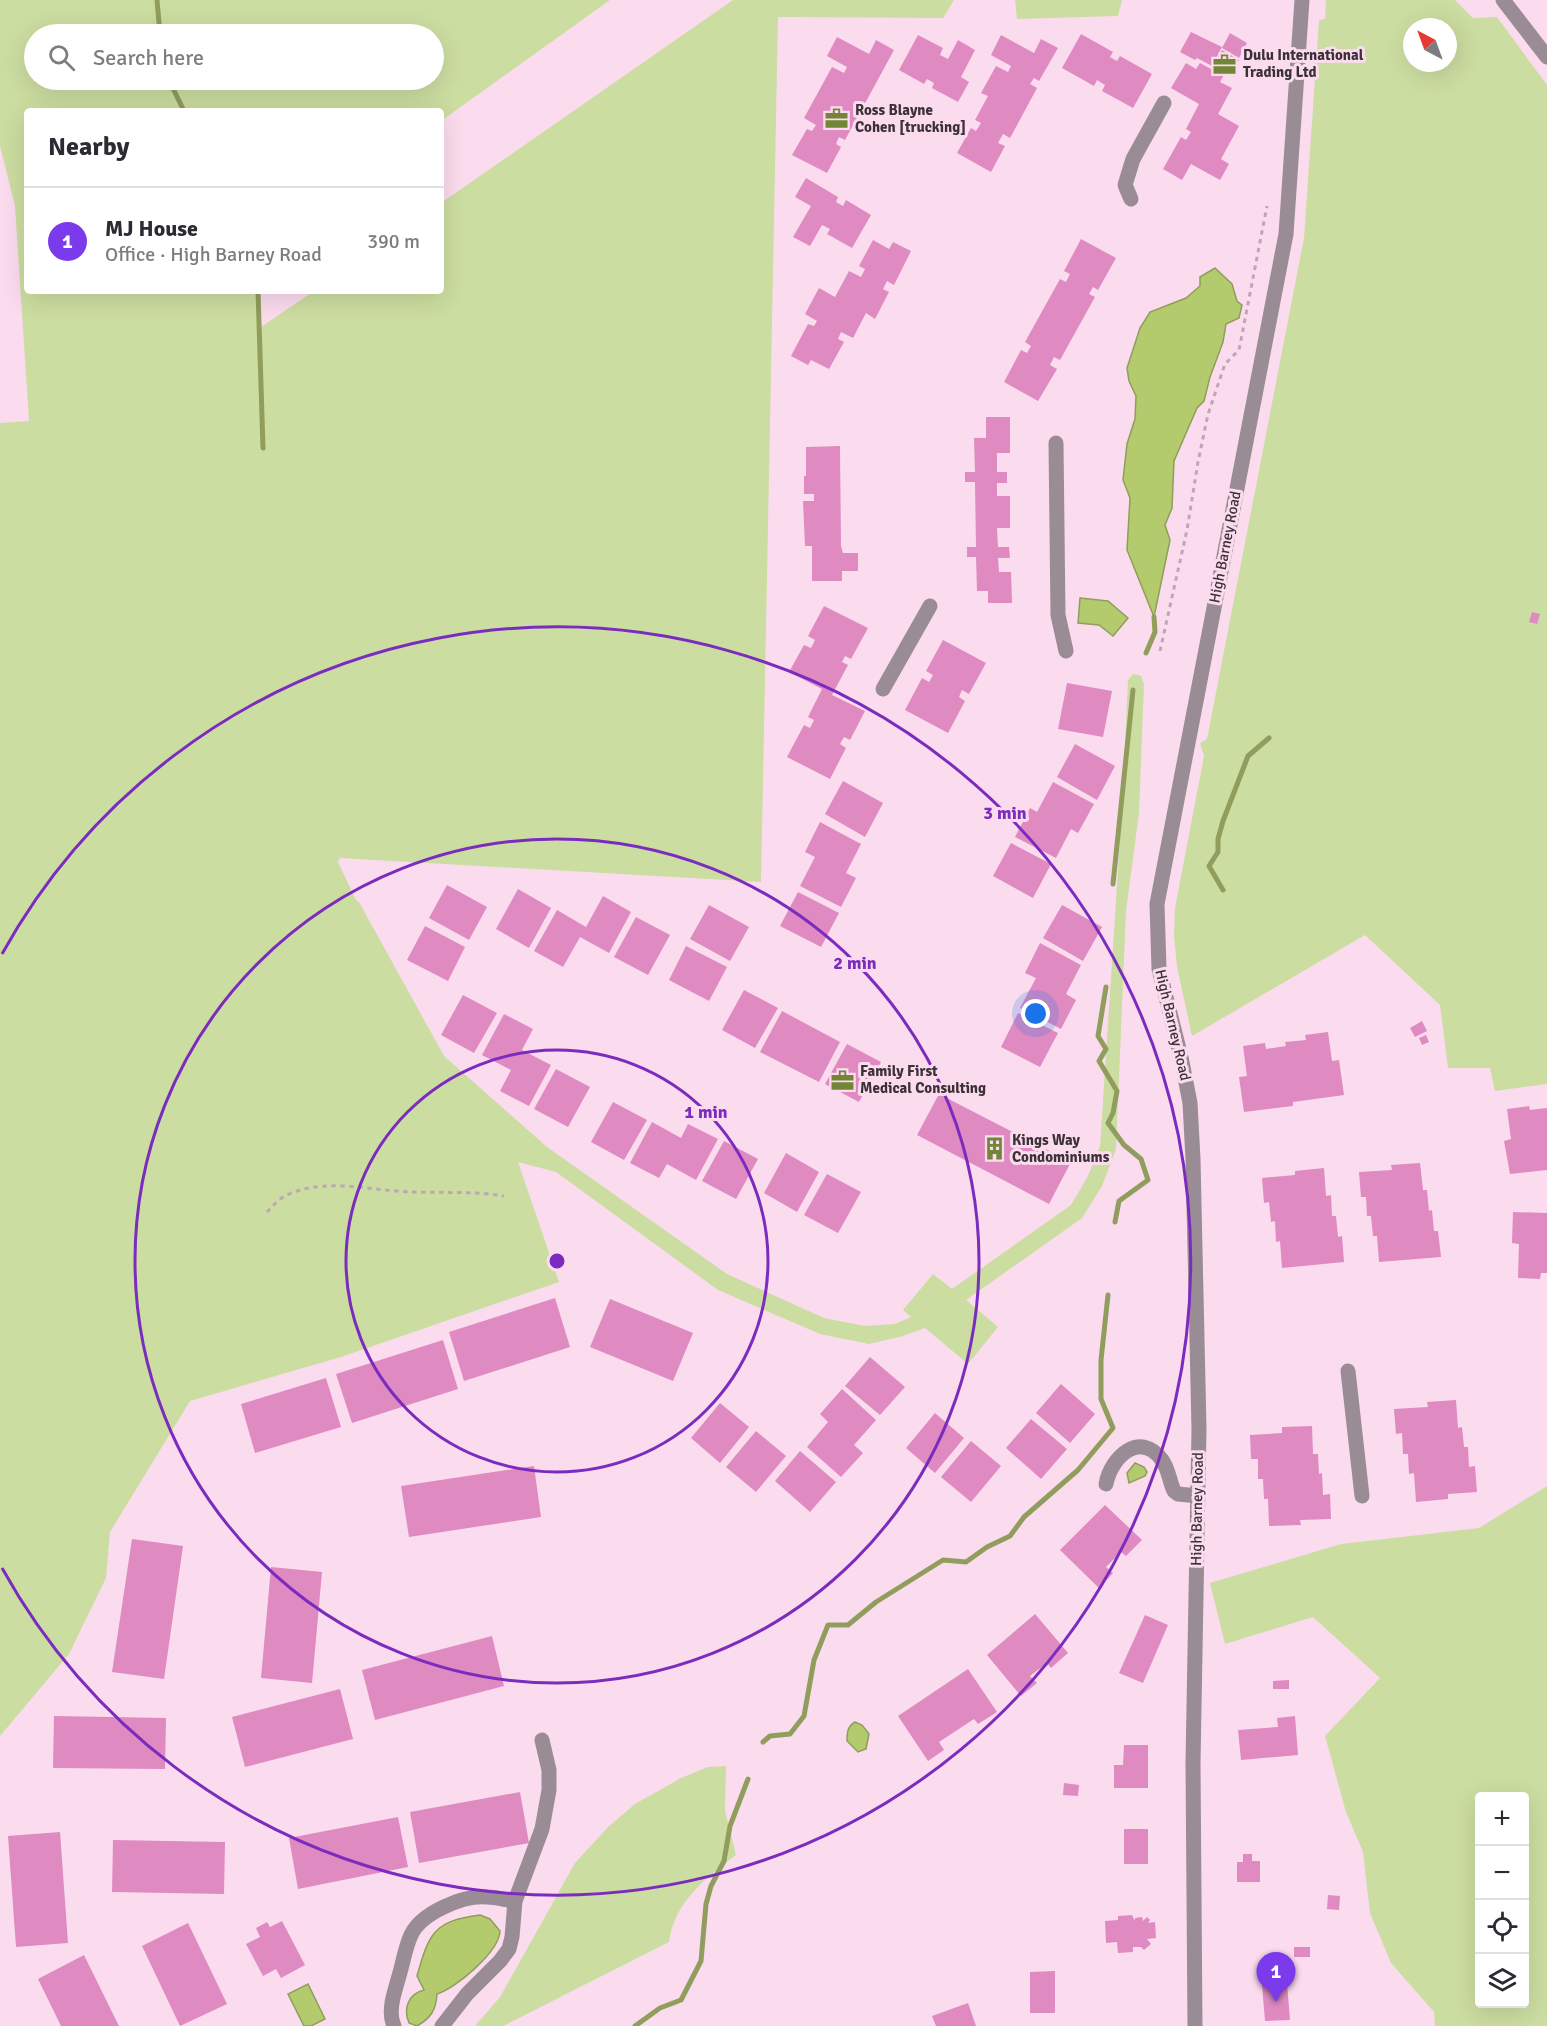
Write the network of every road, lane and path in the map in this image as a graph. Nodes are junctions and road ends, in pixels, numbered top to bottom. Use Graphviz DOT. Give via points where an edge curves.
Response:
graph roads {
  1 [pos="1302,0"];
  2 [pos="1503,0"];
  3 [pos="1547,57"];
  4 [pos="1164,103"];
  5 [pos="1131,199"];
  6 [pos="1267,206"];
  7 [pos="1056,443"];
  8 [pos="930,606"];
  9 [pos="1066,651"];
  10 [pos="1160,651"];
  11 [pos="883,689"];
  12 [pos="504,1196"];
  13 [pos="267,1212"];
  14 [pos="1348,1371"];
  15 [pos="1106,1484"];
  16 [pos="1198,1496"];
  17 [pos="1362,1496"];
  18 [pos="542,1740"];
  19 [pos="514,1902"];
  20 [pos="394,2026"];
  21 [pos="442,2026"];
  22 [pos="1195,2026"];
  1 -- 16 [label="street, High Barney Road" via="1286,234 1157,904 1159,969 1190,1103"];
  2 -- 3 [label="street"];
  4 -- 5 [label="street" via="1133,159 1125,185"];
  6 -- 10 [label="path" via="1239,350 1225,364 1208,414"];
  7 -- 9 [label="street" via="1058,615"];
  8 -- 11 [label="street"];
  12 -- 13 [label="path" via="482,1192 405,1192 364,1186 318,1187 280,1199"];
  14 -- 17 [label="street"];
  15 -- 16 [label="street" via="1108,1472 1123,1453 1147,1448 1161,1458 1174,1491"];
  16 -- 22 [label="street, High Barney Road" via="1193,1762"];
  18 -- 19 [label="street" via="549,1790 542,1829"];
  19 -- 20 [label="street" via="485,1896 472,1898 423,1918 411,1936 398,1981 392,2008"];
  19 -- 21 [label="street" via="509,1949"];
}
